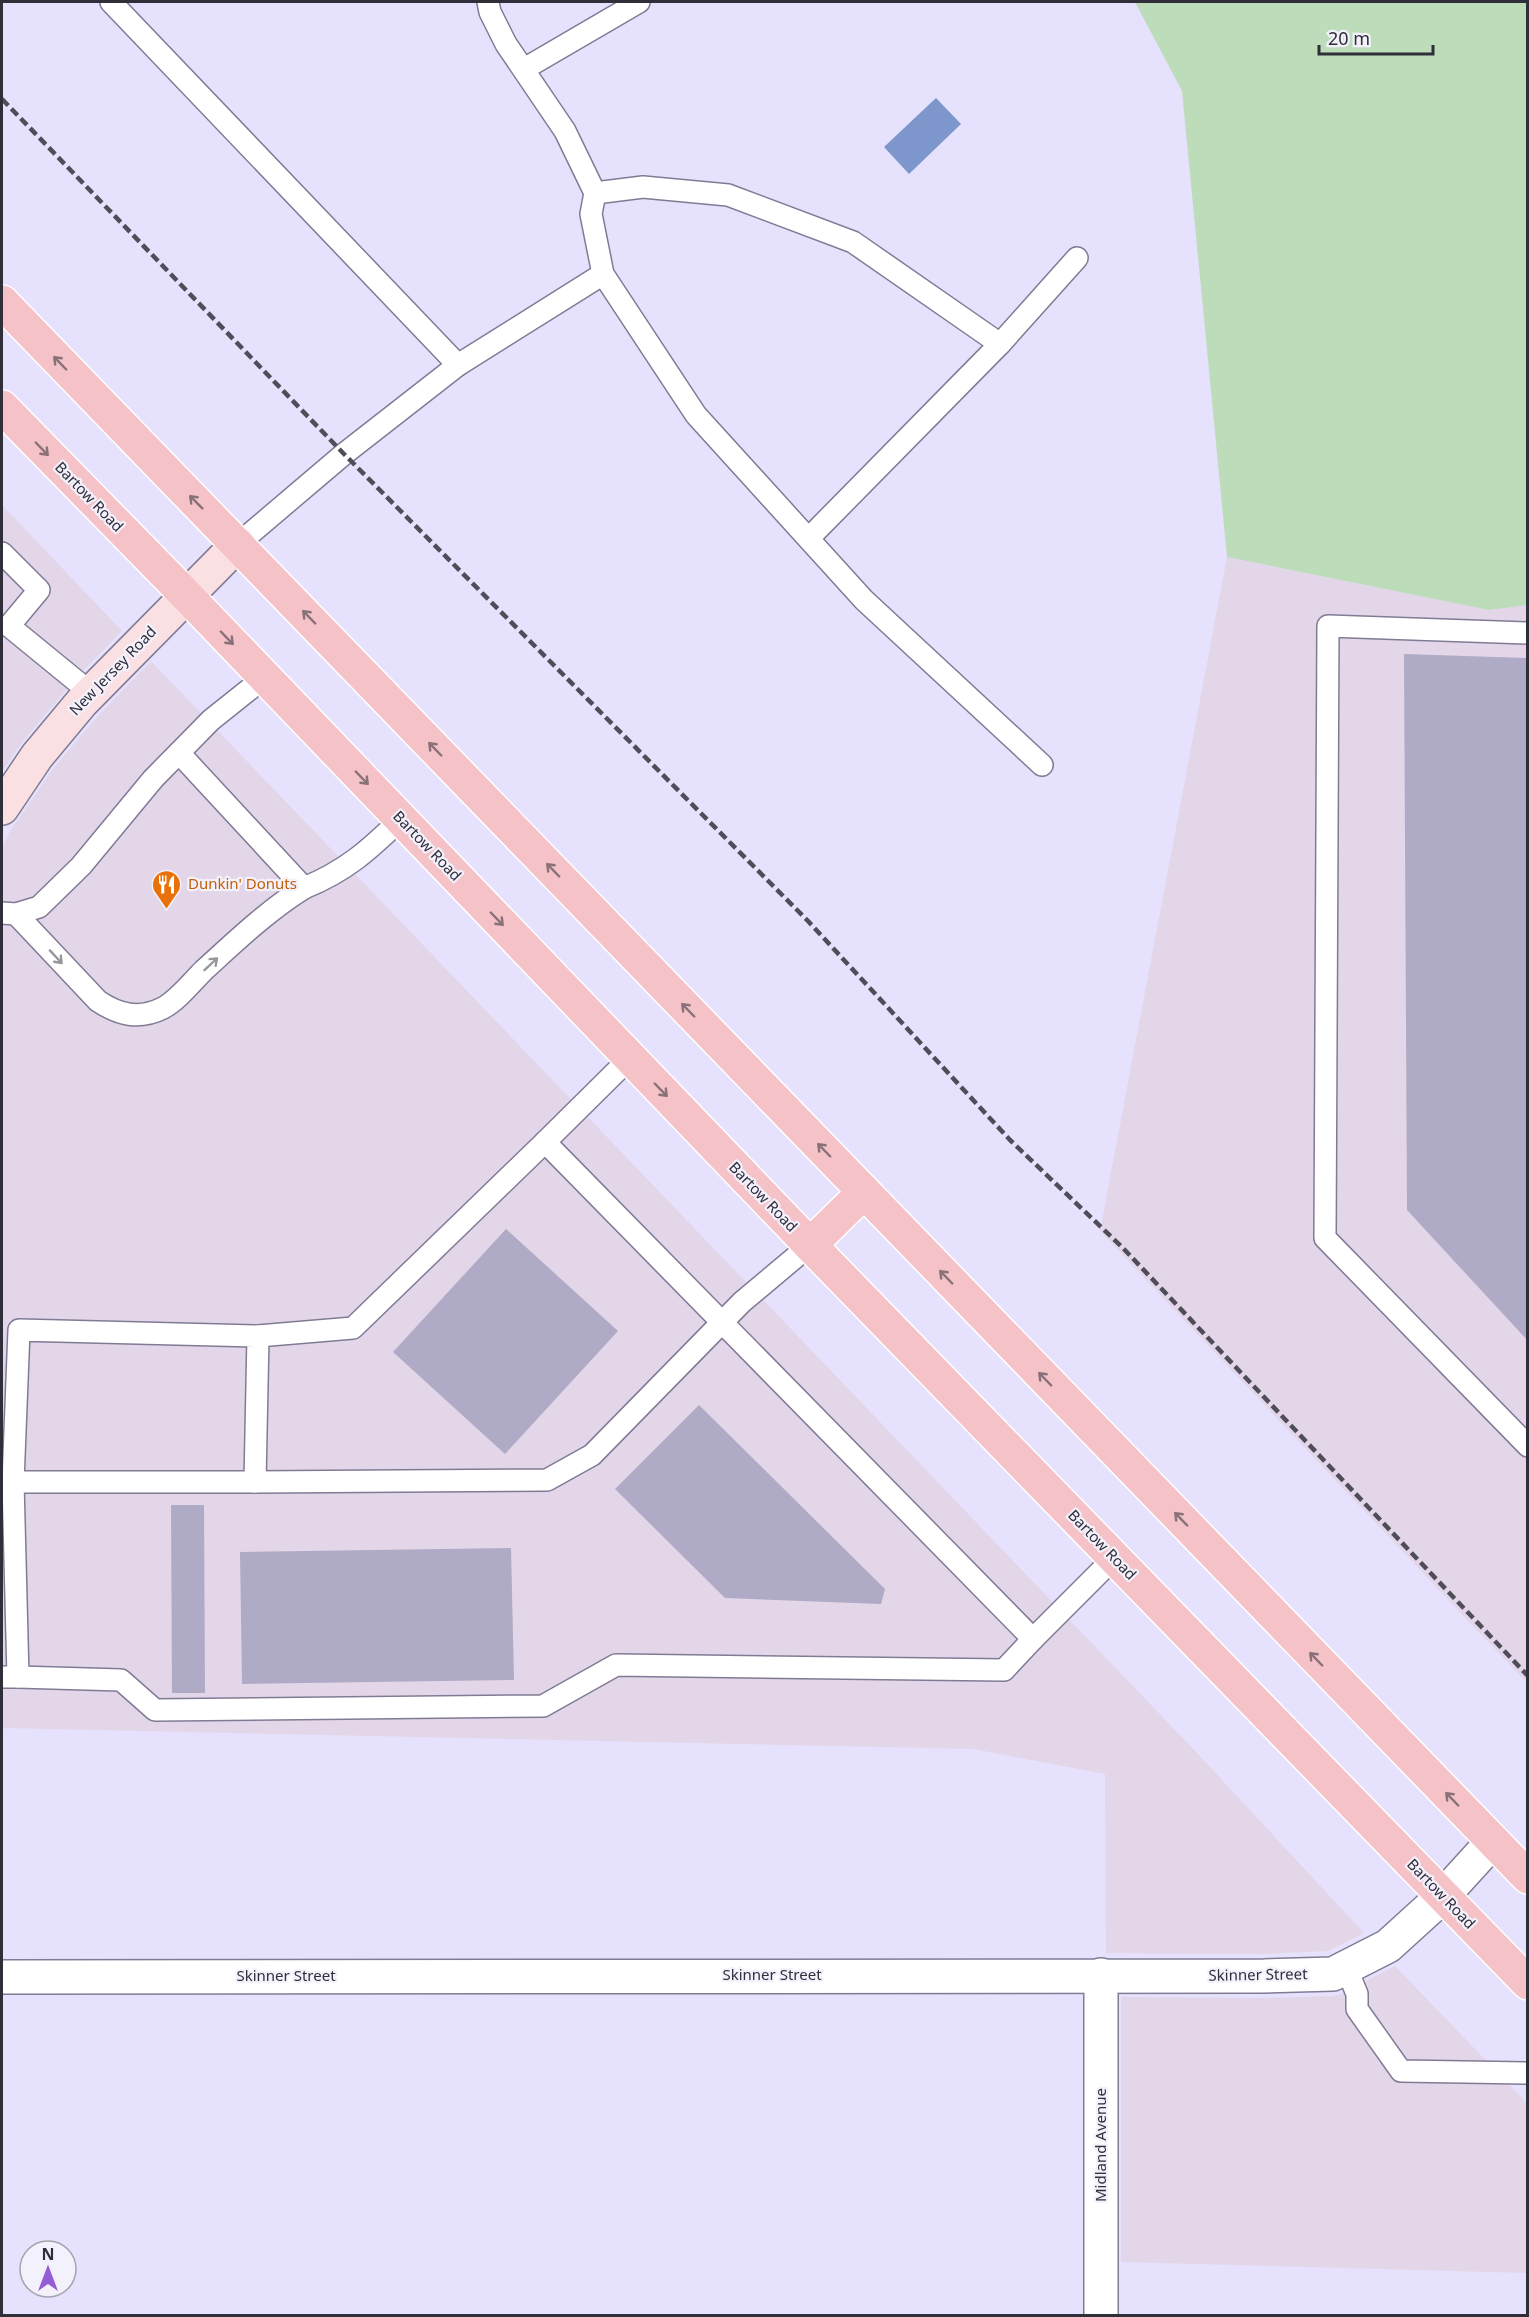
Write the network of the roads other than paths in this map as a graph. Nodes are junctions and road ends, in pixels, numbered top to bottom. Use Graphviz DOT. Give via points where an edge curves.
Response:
graph roads {
  1 [pos="111,2"];
  2 [pos="488,2"];
  3 [pos="639,2"];
  4 [pos="524,69"];
  5 [pos="595,193"];
  6 [pos="1077,258"];
  7 [pos="603,274"];
  8 [pos="2,302"];
  9 [pos="1000,344"];
  10 [pos="458,365"];
  11 [pos="2,407"];
  12 [pos="809,537"];
  13 [pos="238,544"];
  14 [pos="2,553"];
  15 [pos="186,595"];
  16 [pos="5,630"];
  17 [pos="1527,633"];
  18 [pos="265,677"];
  19 [pos="91,693"];
  20 [pos="178,753"];
  21 [pos="1042,765"];
  22 [pos="2,808"];
  23 [pos="401,819"];
  24 [pos="304,888"];
  25 [pos="9,914"];
  26 [pos="630,1058"];
  27 [pos="545,1142"];
  28 [pos="864,1192"];
  29 [pos="810,1245"];
  30 [pos="723,1322"];
  31 [pos="258,1336"];
  32 [pos="1527,1446"];
  33 [pos="7,1482"];
  34 [pos="255,1482"];
  35 [pos="1114,1558"];
  36 [pos="1033,1639"];
  37 [pos="10,1677"];
  38 [pos="1493,1841"];
  39 [pos="1527,1877"];
  40 [pos="1443,1896"];
  41 [pos="1346,1967"];
  42 [pos="1101,1975"];
  43 [pos="2,1977"];
  44 [pos="1527,1983"];
  45 [pos="1527,2073"];
  46 [pos="1101,2316"];
  1 -- 10 [label="lane"];
  2 -- 4 [label="lane" via="506,44"];
  3 -- 4 [label="lane"];
  4 -- 5 [label="lane" via="565,131"];
  5 -- 7 [label="lane" via="591,214"];
  5 -- 9 [label="lane" via="643,187 728,195 853,242"];
  6 -- 9 [label="lane"];
  7 -- 10 [label="lane"];
  7 -- 12 [label="lane" via="696,415"];
  13 -- 8 [label="main road, one-way"];
  9 -- 12 [label="lane"];
  10 -- 13 [label="lane"];
  11 -- 15 [label="main road, Bartow Road, one-way"];
  12 -- 21 [label="lane" via="864,600"];
  13 -- 15 [label="street, New Jersey Road"];
  28 -- 13 [label="main road, one-way"];
  14 -- 16 [label="lane" via="39,590"];
  15 -- 18 [label="main road, Bartow Road, one-way"];
  15 -- 19 [label="street, New Jersey Road"];
  16 -- 19 [label="lane"];
  17 -- 32 [label="lane" via="1328,626 1324,1238"];
  18 -- 20 [label="lane" via="211,720"];
  18 -- 23 [label="main road, Bartow Road, one-way"];
  19 -- 22 [label="street, New Jersey Road" via="37,756"];
  20 -- 24 [label="lane"];
  20 -- 25 [label="lane" via="81,866 39,908"];
  23 -- 24 [label="lane" via="350,864"];
  23 -- 26 [label="main road, Bartow Road, one-way"];
  25 -- 24 [label="lane, one-way" via="98,1001 127,1015 144,1014 164,1007 253,925"];
  26 -- 27 [label="lane"];
  26 -- 29 [label="main road, Bartow Road, one-way"];
  27 -- 30 [label="lane"];
  27 -- 31 [label="lane" via="353,1328"];
  28 -- 29 [label="main road"];
  38 -- 28 [label="main road, one-way"];
  29 -- 30 [label="lane"];
  29 -- 35 [label="main road, Bartow Road"];
  30 -- 34 [label="lane" via="592,1455 547,1480"];
  30 -- 36 [label="lane"];
  31 -- 33 [label="lane" via="19,1330"];
  31 -- 34 [label="lane"];
  33 -- 34 [label="lane"];
  33 -- 37 [label="lane"];
  35 -- 36 [label="lane"];
  35 -- 40 [label="main road, Bartow Road"];
  36 -- 37 [label="lane" via="1004,1670 616,1665 543,1706 156,1710 121,1680"];
  38 -- 39 [label="main road"];
  38 -- 40 [label="street, Skinner Street"];
  40 -- 41 [label="street, Skinner Street" via="1388,1946"];
  40 -- 44 [label="main road, Bartow Road"];
  41 -- 42 [label="street, Skinner Street" via="1333,1974 1275,1976"];
  41 -- 45 [label="lane" via="1357,1994 1357,2008 1401,2071"];
  42 -- 43 [label="street, Skinner Street"];
  42 -- 46 [label="street, Midland Avenue"];
}
